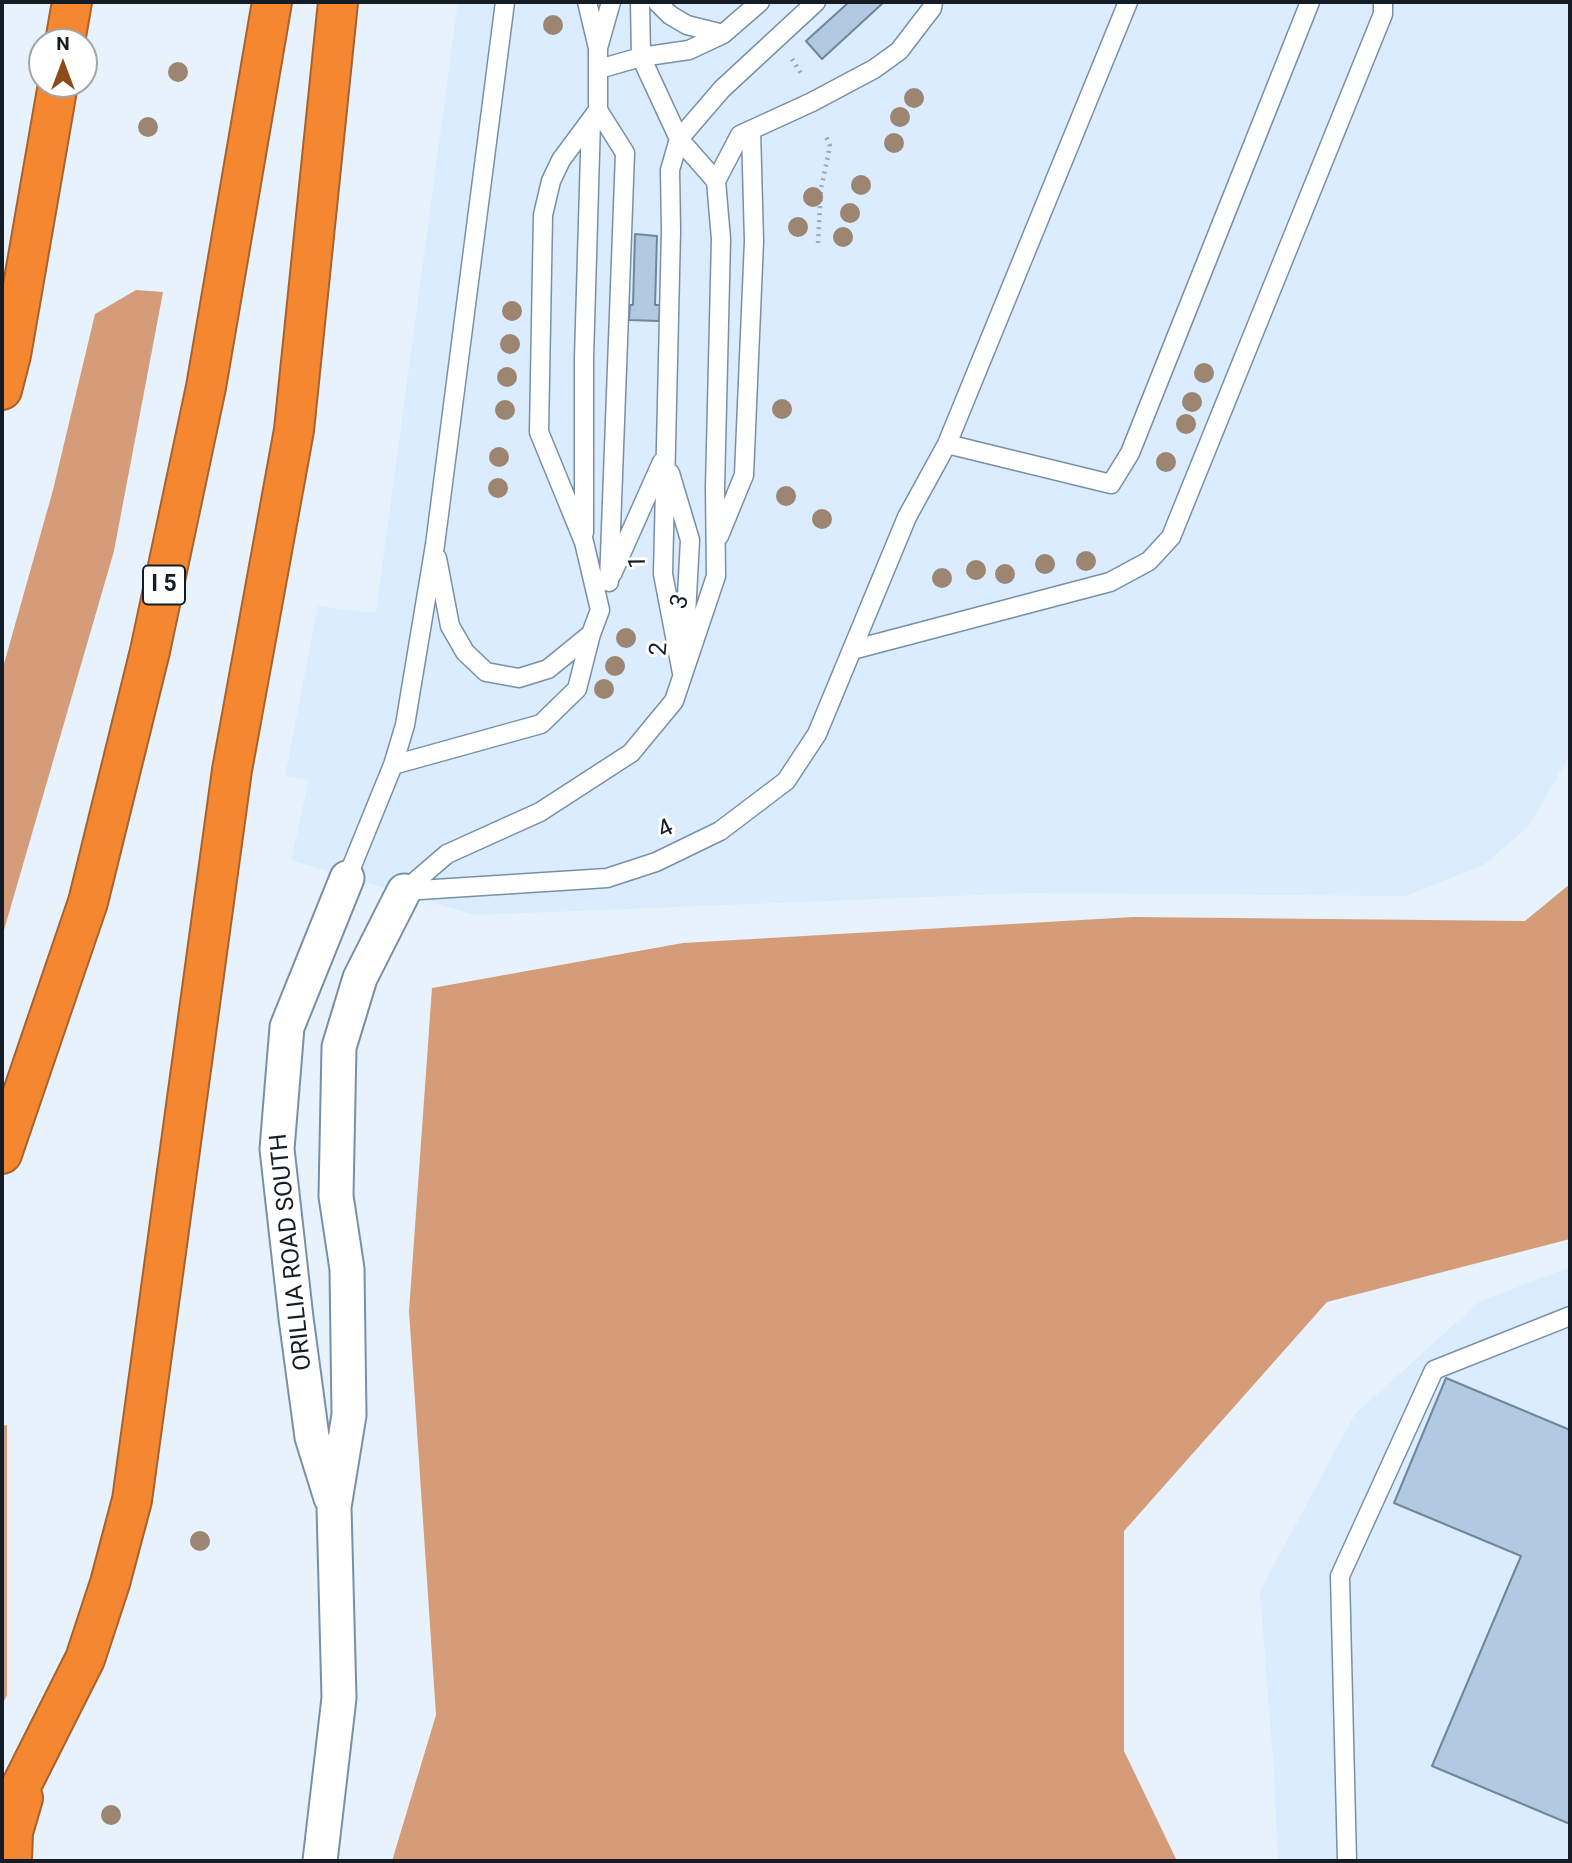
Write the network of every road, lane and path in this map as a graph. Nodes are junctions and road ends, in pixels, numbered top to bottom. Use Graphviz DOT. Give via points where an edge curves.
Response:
graph roads {
  1 [pos="72,2"];
  2 [pos="272,2"];
  3 [pos="338,2"];
  4 [pos="505,2"];
  5 [pos="587,2"];
  6 [pos="611,2"];
  7 [pos="640,2"];
  8 [pos="657,2"];
  9 [pos="760,2"];
  10 [pos="816,2"];
  11 [pos="933,2"];
  12 [pos="1128,2"];
  13 [pos="1310,2"];
  14 [pos="1383,2"];
  15 [pos="67,28"];
  16 [pos="723,34"];
  17 [pos="598,48"];
  18 [pos="786,53"];
  19 [pos="641,57"];
  20 [pos="598,69"];
  21 [pos="802,75"];
  22 [pos="56,98"];
  23 [pos="594,115"];
  24 [pos="751,130"];
  25 [pos="825,134"];
  26 [pos="680,139"];
  27 [pos="716,181"];
  28 [pos="818,243"];
  29 [pos="2,390"];
  30 [pos="947,444"];
  31 [pos="665,451"];
  32 [pos="584,542"];
  33 [pos="716,542"];
  34 [pos="435,545"];
  35 [pos="609,582"];
  36 [pos="600,610"];
  37 [pos="591,634"];
  38 [pos="852,650"];
  39 [pos="682,676"];
  40 [pos="394,765"];
  41 [pos="347,878"];
  42 [pos="404,891"];
  43 [pos="2,1154"];
  44 [pos="1570,1317"];
  45 [pos="334,1507"];
  46 [pos="31,1769"];
  47 [pos="2,1824"];
  48 [pos="12,1861"];
  49 [pos="320,1861"];
  50 [pos="1347,1861"];
  1 -- 15 [label="highway"];
  2 -- 43 [label="highway, I 5" via="206,387 150,651 88,902"];
  3 -- 46 [label="highway" via="294,430 230,784 132,1500 85,1659"];
  4 -- 34 [label="lane"];
  5 -- 17 [label="lane"];
  6 -- 17 [label="lane"];
  7 -- 19 [label="lane"];
  8 -- 16 [label="lane" via="687,25"];
  9 -- 16 [label="lane"];
  10 -- 26 [label="lane" via="722,89"];
  11 -- 24 [label="lane" via="899,51 874,69"];
  12 -- 30 [label="lane, 4"];
  13 -- 30 [label="lane" via="1130,453 1111,484"];
  14 -- 38 [label="lane" via="1383,14 1171,537 1149,561 1110,582"];
  16 -- 19 [label="lane" via="689,50"];
  17 -- 20 [label="lane"];
  18 -- 21 [label="path"];
  19 -- 20 [label="lane"];
  19 -- 26 [label="lane"];
  20 -- 23 [label="lane"];
  22 -- 29 [label="highway"];
  23 -- 32 [label="lane" via="584,358"];
  23 -- 32 [label="lane" via="561,160 543,215 539,432"];
  23 -- 35 [label="lane" via="625,153"];
  24 -- 27 [label="lane" via="740,135"];
  24 -- 33 [label="lane" via="754,240 744,475"];
  25 -- 28 [label="path" via="830,146 821,189"];
  26 -- 27 [label="lane"];
  26 -- 31 [label="lane, 1" via="670,170"];
  27 -- 33 [label="lane, 3" via="721,239"];
  30 -- 38 [label="lane, 4" via="907,517"];
  31 -- 35 [label="lane"];
  31 -- 39 [label="lane, 1" via="663,574"];
  31 -- 39 [label="lane, 2" via="690,540"];
  32 -- 36 [label="lane"];
  33 -- 39 [label="lane, 3" via="716,576"];
  34 -- 37 [label="lane" via="450,626 465,652 486,673 519,678 548,669"];
  34 -- 40 [label="lane"];
  35 -- 36 [label="lane"];
  36 -- 37 [label="lane"];
  37 -- 40 [label="lane" via="577,689 541,724"];
  38 -- 42 [label="lane, 4" via="817,734 786,781 720,831 656,862 607,878"];
  39 -- 42 [label="lane, 3" via="674,701 631,753 540,811 447,854"];
  40 -- 41 [label="lane"];
  41 -- 45 [label="street, ORILLIA ROAD SOUTH" via="287,1027 277,1149 312,1437"];
  42 -- 45 [label="street, ORILLIA ROAD SOUTH" via="359,978 339,1047 336,1196 347,1269 349,1415"];
  44 -- 50 [label="lane" via="1434,1370 1340,1576"];
  45 -- 49 [label="street, ORILLIA ROAD SOUTH" via="339,1698"];
  46 -- 47 [label="highway"];
  46 -- 48 [label="highway" via="13,1832"];
}
